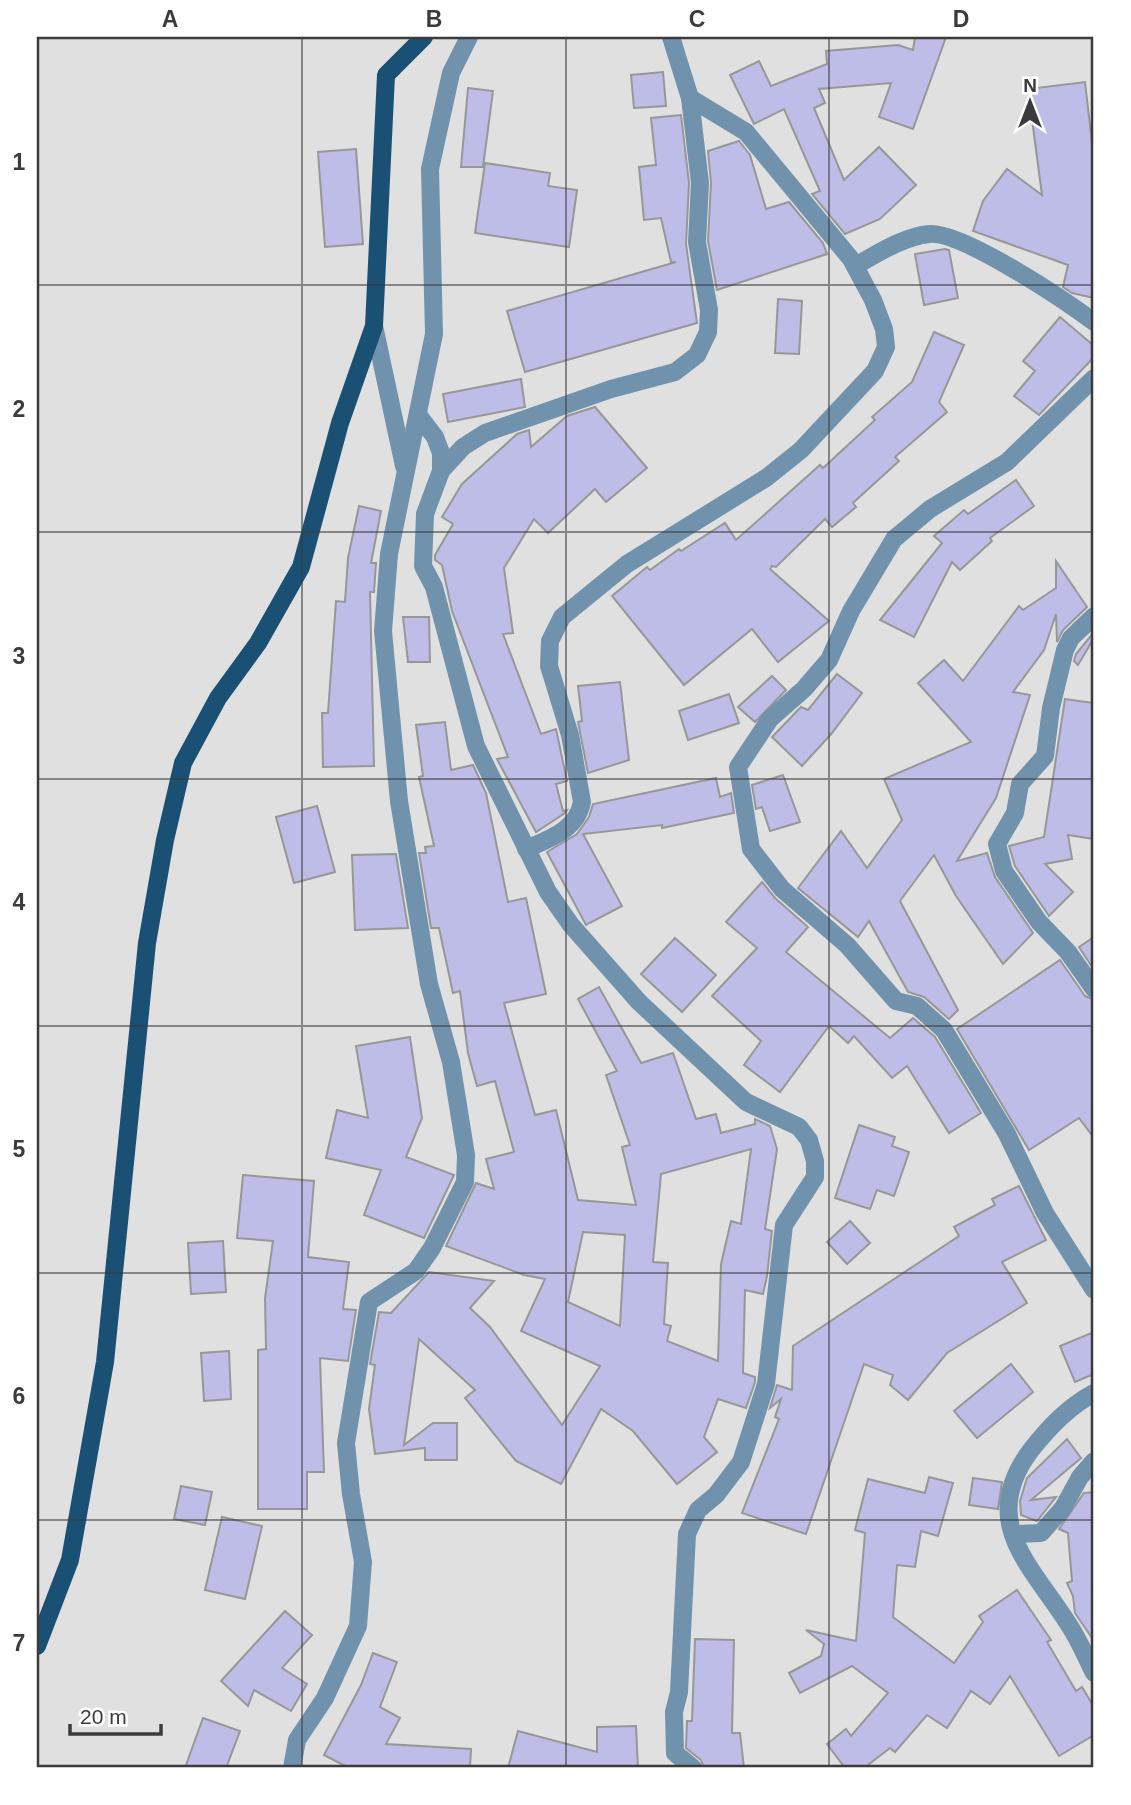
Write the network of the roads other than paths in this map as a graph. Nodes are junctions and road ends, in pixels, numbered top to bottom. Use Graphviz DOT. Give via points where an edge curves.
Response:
graph roads {
  1 [pos="425,37"];
  2 [pos="469,37"];
  3 [pos="671,37"];
  4 [pos="690,98"];
  5 [pos="855,266"];
  6 [pos="1094,321"];
  7 [pos="373,326"];
  8 [pos="1094,379"];
  9 [pos="419,416"];
  10 [pos="440,471"];
  11 [pos="405,473"];
  12 [pos="1094,616"];
  13 [pos="526,849"];
  14 [pos="1094,989"];
  15 [pos="1094,1290"];
  16 [pos="1094,1393"];
  17 [pos="1094,1461"];
  18 [pos="1013,1534"];
  19 [pos="37,1646"];
  20 [pos="1094,1672"];
  21 [pos="292,1768"];
  22 [pos="693,1768"];
  1 -- 7 [label="main road" via="386,75"];
  2 -- 9 [label="street" via="451,73 430,169 434,334"];
  3 -- 4 [label="street"];
  4 -- 5 [label="street" via="746,132"];
  4 -- 10 [label="street" via="700,183 698,242 709,310 708,332 697,355 675,372 611,388 485,433"];
  5 -- 6 [label="street" via="906,240 930,234 947,236"];
  5 -- 13 [label="street" via="884,329 886,347 875,372 828,424 766,478 627,564 562,617 550,640 549,666 570,735 582,802 580,813 564,831"];
  7 -- 11 [label="street"];
  7 -- 19 [label="main road" via="300,567 183,762 147,943 104,1362 70,1560"];
  8 -- 15 [label="street" via="1007,462 930,509 899,534 851,611 829,660 770,719 738,767 751,849 782,889 847,945 896,1001 918,1006 944,1030 1007,1133 1045,1213"];
  9 -- 10 [label="street" via="435,437"];
  9 -- 11 [label="street"];
  10 -- 13 [label="street" via="425,514 422,566 434,587 476,746"];
  11 -- 21 [label="street" via="384,598 386,667 399,801 429,984 451,1062 466,1155 465,1182 416,1271 369,1302 346,1443 363,1562 358,1626 324,1698 297,1740"];
  12 -- 14 [label="street" via="1065,650 1045,756 1020,784 1015,813 997,844 1004,871"];
  13 -- 22 [label="street" via="571,925 639,1002 746,1102 799,1127 809,1140 815,1161 815,1177 784,1225 766,1384 741,1462 698,1510 687,1534 675,1753"];
  16 -- 18 [label="street" via="1051,1424 1018,1467 1010,1499"];
  17 -- 18 [label="street" via="1041,1533"];
  18 -- 20 [label="street" via="1031,1572 1069,1625"];
}
